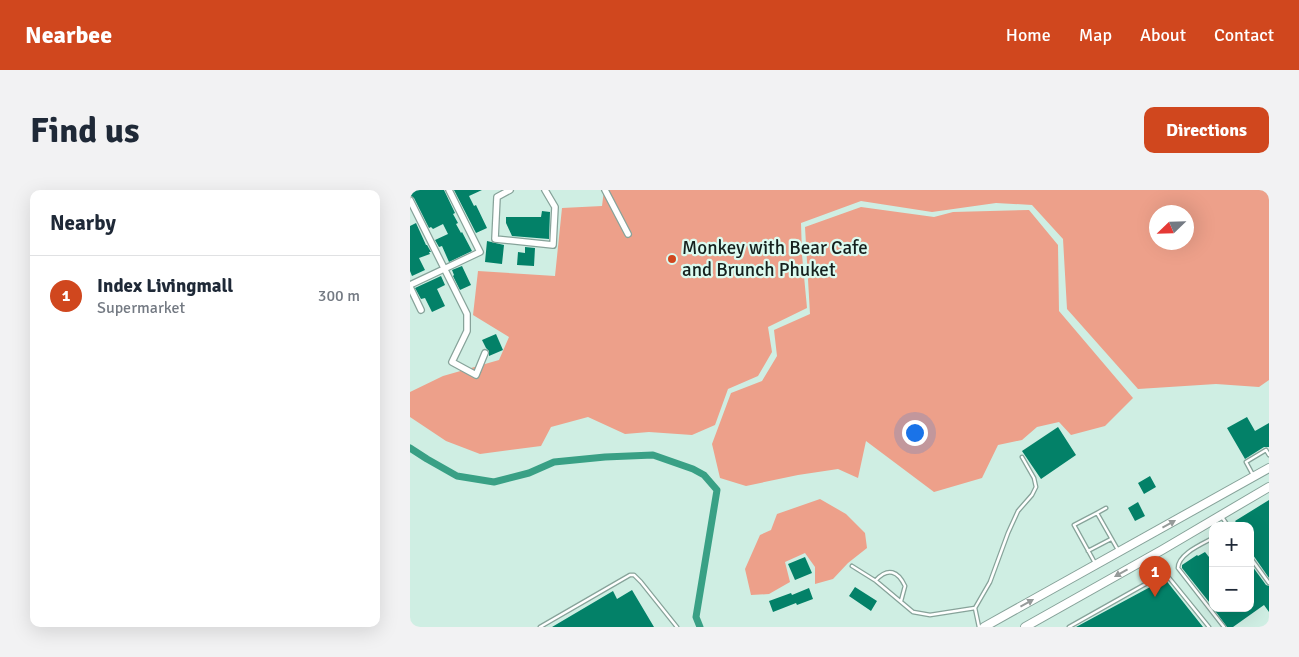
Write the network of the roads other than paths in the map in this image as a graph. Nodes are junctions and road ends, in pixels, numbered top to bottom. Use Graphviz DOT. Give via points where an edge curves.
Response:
graph roads {
  1 [pos="449,190"];
  2 [pos="510,190"];
  3 [pos="545,190"];
  4 [pos="605,190"];
  5 [pos="410,200"];
  6 [pos="628,234"];
  7 [pos="445,269"];
  8 [pos="410,286"];
  9 [pos="421,310"];
  10 [pos="485,353"];
  11 [pos="1269,455"];
  12 [pos="1022,457"];
  13 [pos="1269,468"];
  14 [pos="1254,477"];
  15 [pos="1269,487"];
  16 [pos="1106,508"];
  17 [pos="1097,513"];
  18 [pos="1221,516"];
  19 [pos="1225,522"];
  20 [pos="1111,538"];
  21 [pos="1209,540"];
  22 [pos="1088,551"];
  23 [pos="1119,552"];
  24 [pos="1151,556"];
  25 [pos="1254,562"];
  26 [pos="1096,565"];
  27 [pos="852,566"];
  28 [pos="1165,573"];
  29 [pos="876,580"];
  30 [pos="1269,583"];
  31 [pos="901,601"];
  32 [pos="975,608"];
  33 [pos="540,627"];
  34 [pos="677,627"];
  35 [pos="979,627"];
  36 [pos="984,627"];
  37 [pos="1025,627"];
  38 [pos="1068,627"];
  39 [pos="1209,627"];
  40 [pos="1224,627"];
  1 -- 7 [label="street" via="480,252"];
  2 -- 3 [label="street" via="497,197 495,239 553,245 555,207"];
  4 -- 6 [label="street"];
  5 -- 7 [label="street"];
  7 -- 8 [label="street"];
  7 -- 10 [label="street" via="467,314 467,331 452,362 476,375"];
  8 -- 9 [label="street"];
  11 -- 14 [label="lane" via="1266,450 1246,462"];
  12 -- 32 [label="lane" via="1036,487 1018,511 990,582"];
  13 -- 14 [label="main road"];
  23 -- 14 [label="main road, one-way"];
  15 -- 18 [label="main road"];
  16 -- 17 [label="lane"];
  17 -- 20 [label="lane"];
  17 -- 22 [label="lane" via="1074,525"];
  18 -- 19 [label="lane"];
  18 -- 24 [label="main road"];
  20 -- 22 [label="lane"];
  20 -- 23 [label="lane"];
  21 -- 40 [label="lane" via="1180,559 1178,568"];
  22 -- 26 [label="lane"];
  23 -- 26 [label="main road"];
  24 -- 28 [label="lane"];
  24 -- 37 [label="main road, one-way"];
  25 -- 30 [label="lane"];
  36 -- 26 [label="main road, one-way"];
  27 -- 29 [label="lane"];
  28 -- 38 [label="lane"];
  28 -- 39 [label="lane"];
  29 -- 31 [label="lane"];
  29 -- 31 [label="lane" via="881,574 893,572 900,576 905,586"];
  31 -- 32 [label="lane" via="914,612 930,616"];
  32 -- 35 [label="lane"];
  33 -- 34 [label="lane" via="634,575"];
}
